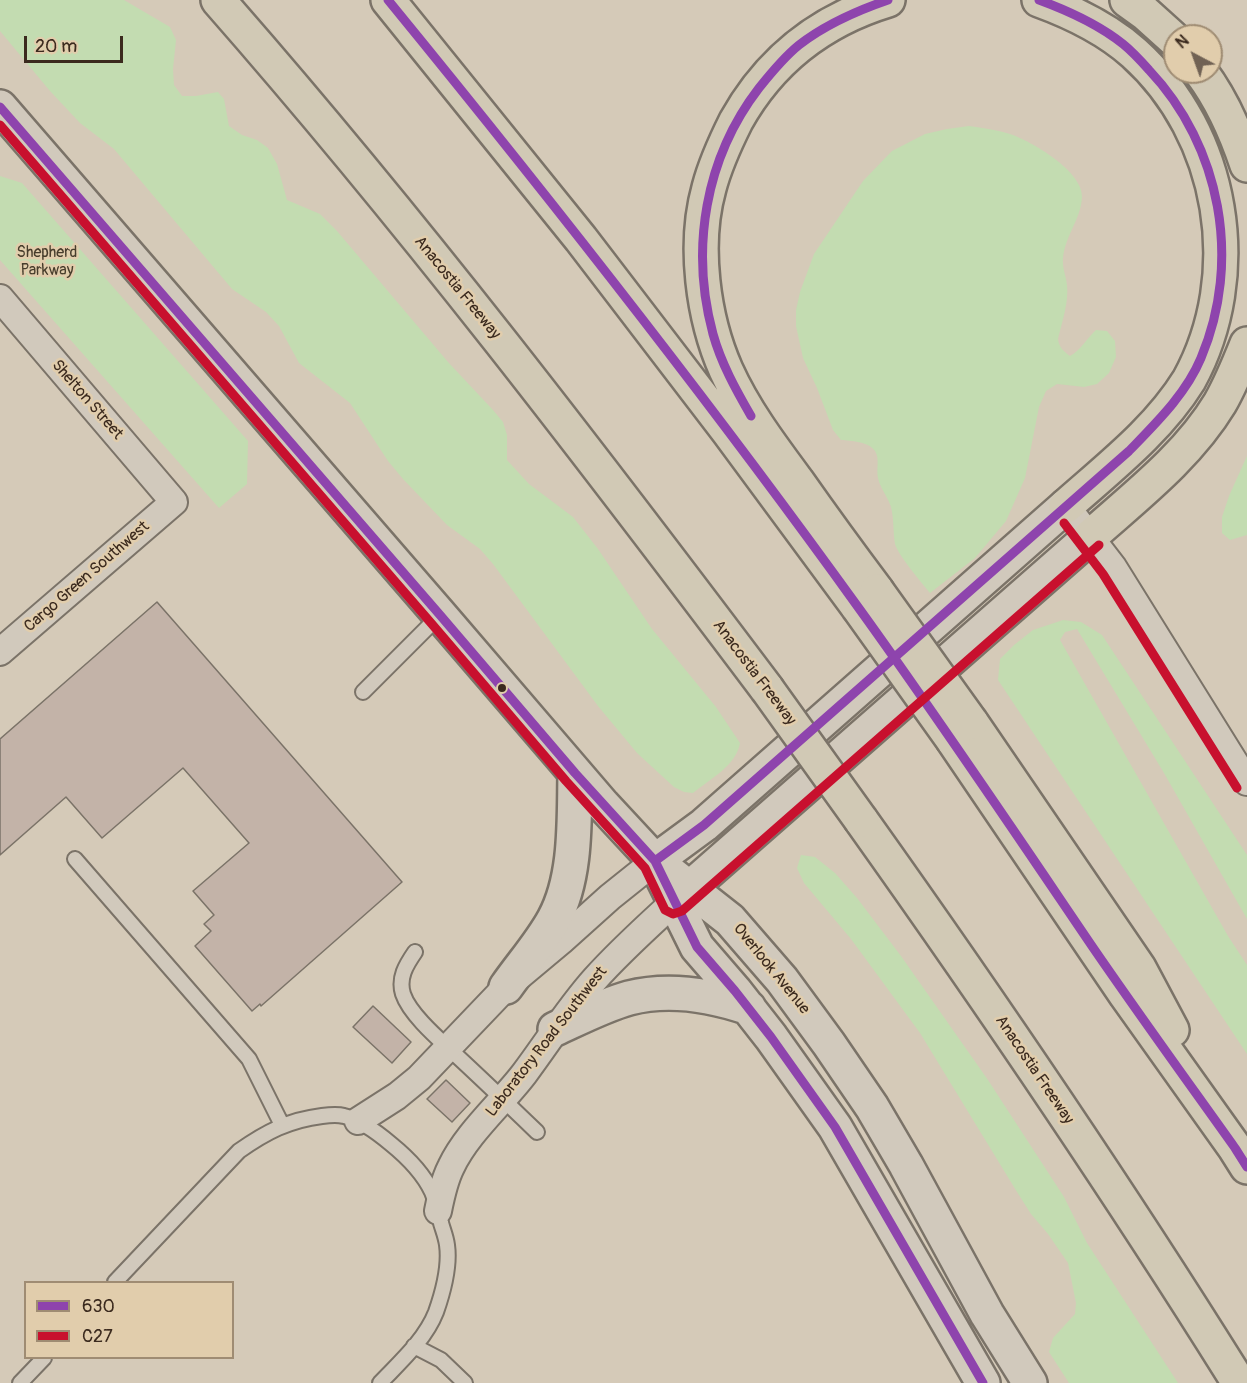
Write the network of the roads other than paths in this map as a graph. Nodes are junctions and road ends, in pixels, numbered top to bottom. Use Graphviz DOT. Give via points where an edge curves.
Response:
graph roads {
  1 [pos="218,0"];
  2 [pos="388,0"];
  3 [pos="888,0"];
  4 [pos="1039,0"];
  5 [pos="1127,0"];
  6 [pos="1163,29"];
  7 [pos="1209,84"];
  8 [pos="4,120"];
  9 [pos="1247,165"];
  10 [pos="0,298"];
  11 [pos="1247,344"];
  12 [pos="174,502"];
  13 [pos="1066,506"];
  14 [pos="1091,536"];
  15 [pos="868,599"];
  16 [pos="440,615"];
  17 [pos="0,652"];
  18 [pos="363,692"];
  19 [pos="575,773"];
  20 [pos="1247,782"];
  21 [pos="75,859"];
  22 [pos="655,861"];
  23 [pos="682,895"];
  24 [pos="415,952"];
  25 [pos="506,987"];
  26 [pos="749,1008"];
  27 [pos="555,1029"];
  28 [pos="448,1047"];
  29 [pos="503,1099"];
  30 [pos="358,1121"];
  31 [pos="282,1125"];
  32 [pos="537,1132"];
  33 [pos="1241,1157"];
  34 [pos="438,1211"];
  35 [pos="116,1281"];
  36 [pos="414,1346"];
  37 [pos="43,1359"];
  38 [pos="20,1383"];
  39 [pos="380,1383"];
  40 [pos="465,1383"];
  41 [pos="983,1383"];
  42 [pos="1030,1383"];
  43 [pos="1239,1383"];
  1 -- 43 [label="highway, Anacostia Freeway, bridge" via="474,307 767,689 945,937"];
  2 -- 15 [label="highway" via="581,239 722,422"];
  3 -- 15 [label="highway" via="818,31 798,45 759,87 742,110 717,163 708,190 702,241 712,331 726,370"];
  4 -- 13 [label="highway" via="1118,40 1170,93 1195,132 1213,175 1223,221 1221,293 1216,317 1190,380 1161,419"];
  5 -- 6 [label="highway"];
  7 -- 9 [label="highway" via="1223,106"];
  8 -- 16 [label="street, Overlook Avenue"];
  10 -- 12 [label="street, Shelton Street"];
  11 -- 14 [label="highway" via="1230,385 1204,426"];
  12 -- 17 [label="street, Cargo Green Southwest"];
  13 -- 14 [label="street"];
  13 -- 22 [label="street" via="704,825"];
  14 -- 20 [label="street"];
  14 -- 23 [label="street, Laboratory Road Southwest"];
  15 -- 33 [label="highway, bridge" via="962,731 1126,995"];
  16 -- 18 [label="lane"];
  16 -- 19 [label="street, Overlook Avenue"];
  19 -- 22 [label="street, Overlook Avenue"];
  19 -- 25 [label="street" via="573,841 562,901"];
  21 -- 31 [label="lane" via="249,1059"];
  22 -- 23 [label="street, Overlook Avenue"];
  22 -- 25 [label="street"];
  23 -- 26 [label="street, Overlook Avenue" via="698,947"];
  23 -- 27 [label="street, Laboratory Road Southwest" via="595,979"];
  23 -- 42 [label="street, Overlook Avenue" via="730,920 806,1011 901,1155 987,1314"];
  24 -- 28 [label="lane" via="403,972 403,993 414,1013"];
  25 -- 28 [label="street"];
  26 -- 27 [label="street" via="697,995 642,995"];
  26 -- 41 [label="street, Overlook Avenue" via="835,1127"];
  27 -- 29 [label="street, Laboratory Road Southwest"];
  28 -- 29 [label="lane"];
  28 -- 30 [label="street" via="408,1088"];
  29 -- 32 [label="lane"];
  29 -- 34 [label="street, Laboratory Road Southwest" via="458,1154"];
  30 -- 31 [label="lane" via="332,1115"];
  30 -- 34 [label="lane" via="405,1155 428,1186"];
  31 -- 35 [label="lane" via="239,1151"];
  34 -- 36 [label="lane" via="447,1244 447,1271 436,1311"];
  36 -- 39 [label="lane"];
  36 -- 40 [label="lane" via="441,1360"];
  37 -- 38 [label="lane"];
}
